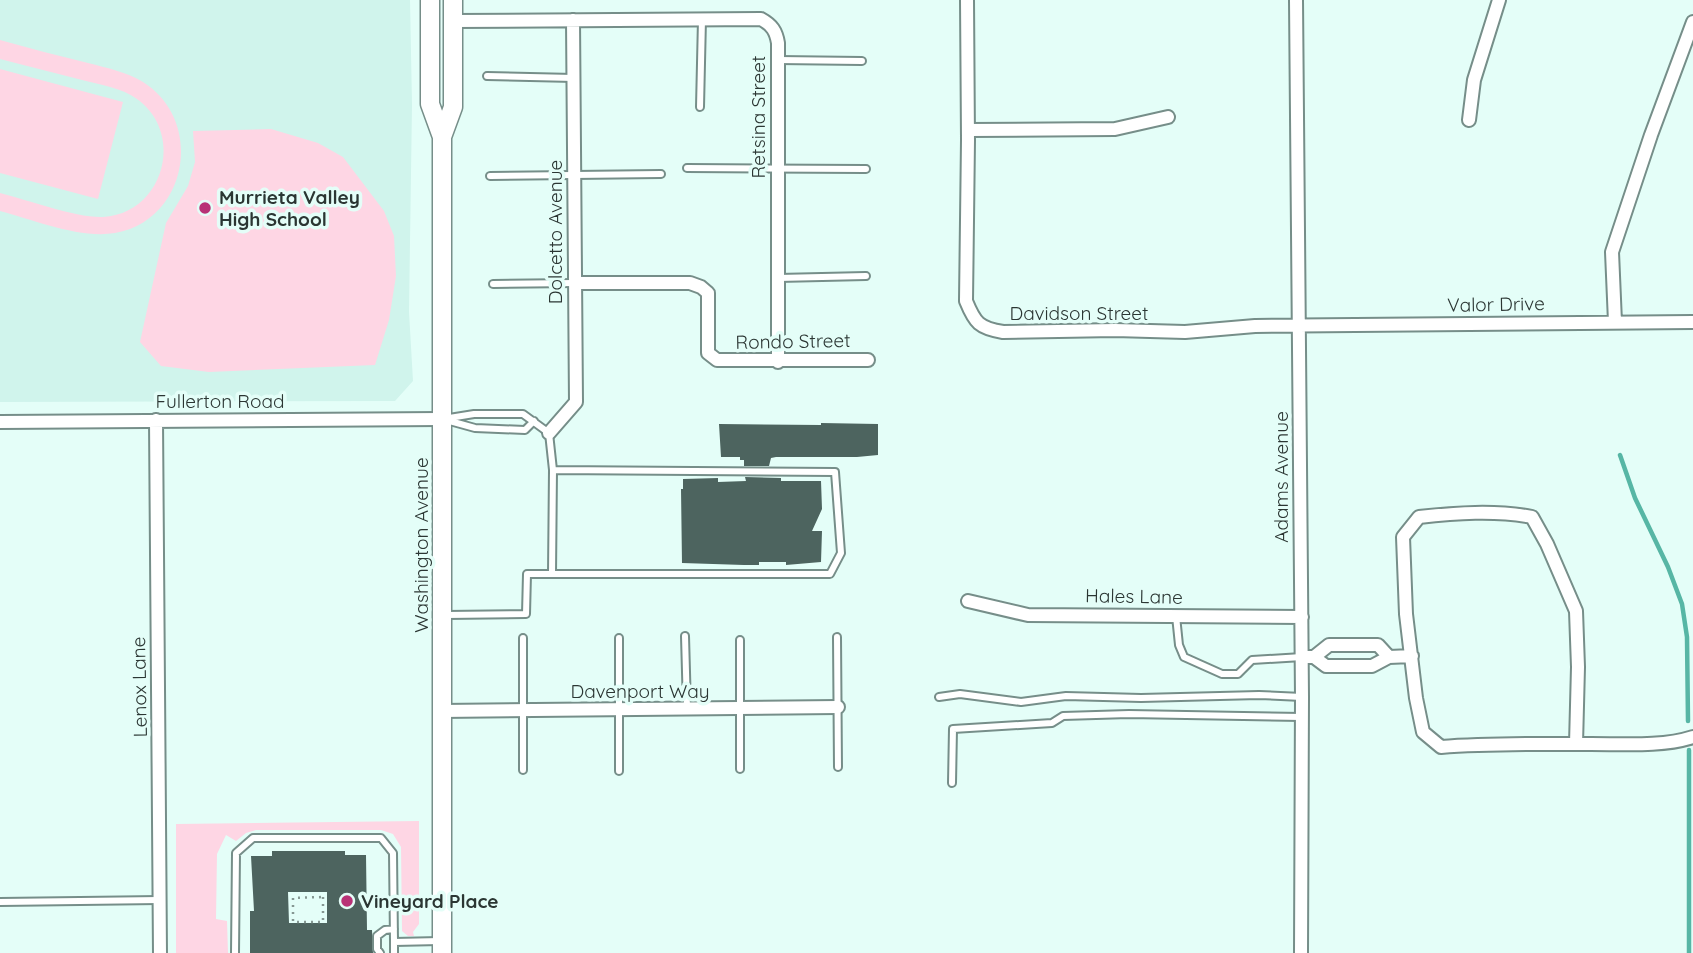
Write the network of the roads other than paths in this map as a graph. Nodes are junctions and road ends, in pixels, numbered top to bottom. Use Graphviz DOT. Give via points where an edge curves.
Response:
graph roads {
  1 [pos="429,0"];
  2 [pos="453,0"];
  3 [pos="967,0"];
  4 [pos="1296,0"];
  5 [pos="1499,0"];
  6 [pos="702,19"];
  7 [pos="573,20"];
  8 [pos="453,21"];
  9 [pos="1693,22"];
  10 [pos="778,60"];
  11 [pos="862,61"];
  12 [pos="487,76"];
  13 [pos="574,78"];
  14 [pos="700,107"];
  15 [pos="1168,117"];
  16 [pos="1469,120"];
  17 [pos="968,130"];
  18 [pos="442,137"];
  19 [pos="687,168"];
  20 [pos="778,168"];
  21 [pos="866,169"];
  22 [pos="574,174"];
  23 [pos="661,174"];
  24 [pos="490,176"];
  25 [pos="866,276"];
  26 [pos="778,278"];
  27 [pos="575,283"];
  28 [pos="493,284"];
  29 [pos="1615,322"];
  30 [pos="1693,322"];
  31 [pos="1299,326"];
  32 [pos="868,360"];
  33 [pos="778,362"];
  34 [pos="441,419"];
  35 [pos="156,420"];
  36 [pos="534,421"];
  37 [pos="0,422"];
  38 [pos="548,432"];
  39 [pos="553,470"];
  40 [pos="552,574"];
  41 [pos="968,601"];
  42 [pos="443,615"];
  43 [pos="1176,616"];
  44 [pos="1302,617"];
  45 [pos="685,636"];
  46 [pos="837,636"];
  47 [pos="523,638"];
  48 [pos="619,638"];
  49 [pos="740,640"];
  50 [pos="1355,645"];
  51 [pos="1412,656"];
  52 [pos="1308,657"];
  53 [pos="1389,657"];
  54 [pos="1356,666"];
  55 [pos="939,697"];
  56 [pos="1302,697"];
  57 [pos="838,707"];
  58 [pos="619,710"];
  59 [pos="687,710"];
  60 [pos="740,710"];
  61 [pos="442,711"];
  62 [pos="523,711"];
  63 [pos="1302,717"];
  64 [pos="1693,737"];
  65 [pos="1576,744"];
  66 [pos="838,767"];
  67 [pos="740,769"];
  68 [pos="523,770"];
  69 [pos="619,771"];
  70 [pos="952,783"];
  71 [pos="160,900"];
  72 [pos="0,902"];
  73 [pos="394,929"];
  74 [pos="394,942"];
  75 [pos="442,947"];
  76 [pos="160,953"];
  77 [pos="235,953"];
  78 [pos="380,953"];
  79 [pos="394,953"];
  80 [pos="1301,953"];
  1 -- 18 [label="main road, Washington Avenue" via="430,104"];
  2 -- 8 [label="main road, Washington Avenue"];
  3 -- 17 [label="street, Davidson Street"];
  4 -- 31 [label="street, Adams Avenue"];
  5 -- 16 [label="street" via="1474,80"];
  6 -- 7 [label="street, Retsina Street"];
  6 -- 10 [label="street, Retsina Street" via="761,19 776,32"];
  6 -- 14 [label="lane"];
  7 -- 8 [label="street, Retsina Street"];
  7 -- 13 [label="street, Dolcetto Avenue"];
  8 -- 18 [label="main road, Washington Avenue" via="453,107"];
  9 -- 29 [label="street" via="1612,252"];
  10 -- 11 [label="lane"];
  10 -- 20 [label="street, Retsina Street"];
  12 -- 13 [label="lane"];
  13 -- 22 [label="street, Dolcetto Avenue"];
  15 -- 17 [label="street" via="1115,130"];
  17 -- 31 [label="street, Davidson Street" via="966,301 973,318 985,329 1185,332"];
  18 -- 34 [label="main road, Washington Avenue"];
  19 -- 20 [label="lane"];
  20 -- 21 [label="lane"];
  20 -- 26 [label="street, Retsina Street"];
  22 -- 23 [label="lane"];
  22 -- 24 [label="lane"];
  22 -- 27 [label="street, Dolcetto Avenue"];
  25 -- 26 [label="lane"];
  26 -- 33 [label="street, Retsina Street"];
  27 -- 28 [label="lane"];
  27 -- 33 [label="street, Rondo Street" via="701,287 708,293 708,353 728,362"];
  27 -- 38 [label="street, Dolcetto Avenue" via="576,402"];
  29 -- 30 [label="street, Valor Drive"];
  29 -- 31 [label="street, Valor Drive"];
  31 -- 44 [label="street, Adams Avenue"];
  32 -- 33 [label="street, Rondo Street"];
  34 -- 35 [label="street, Fullerton Road"];
  34 -- 36 [label="lane" via="523,414"];
  34 -- 36 [label="lane" via="475,428 525,430"];
  34 -- 42 [label="main road, Washington Avenue"];
  35 -- 37 [label="street, Fullerton Road"];
  35 -- 71 [label="street, Lenox Lane"];
  36 -- 38 [label="lane"];
  38 -- 39 [label="lane"];
  39 -- 40 [label="lane"];
  39 -- 40 [label="lane" via="835,472 841,553 830,574"];
  40 -- 42 [label="lane" via="527,574 526,614"];
  41 -- 43 [label="street, Hales Lane" via="1028,615"];
  42 -- 61 [label="main road, Washington Avenue"];
  43 -- 44 [label="street, Hales Lane"];
  43 -- 52 [label="lane" via="1178,645 1184,657 1222,674 1238,674 1252,660"];
  44 -- 52 [label="street, Adams Avenue"];
  45 -- 59 [label="lane"];
  46 -- 57 [label="lane"];
  47 -- 62 [label="lane"];
  48 -- 58 [label="lane"];
  49 -- 60 [label="lane"];
  50 -- 52 [label="street" via="1329,645"];
  50 -- 53 [label="street" via="1378,645"];
  50 -- 54 [label="street"];
  51 -- 53 [label="street"];
  51 -- 65 [label="street" via="1423,732 1441,747"];
  51 -- 65 [label="street" via="1403,537 1419,517 1532,517 1576,611"];
  52 -- 54 [label="street" via="1326,666"];
  52 -- 56 [label="street, Adams Avenue"];
  53 -- 54 [label="street" via="1372,666"];
  55 -- 56 [label="lane" via="960,694 1021,702 1066,696"];
  56 -- 63 [label="street, Adams Avenue"];
  57 -- 60 [label="street, Davenport Way"];
  57 -- 66 [label="lane"];
  58 -- 59 [label="street, Davenport Way"];
  58 -- 62 [label="street, Davenport Way"];
  58 -- 69 [label="lane"];
  59 -- 60 [label="street, Davenport Way"];
  60 -- 67 [label="lane"];
  61 -- 62 [label="street, Davenport Way"];
  61 -- 75 [label="main road, Washington Avenue"];
  62 -- 68 [label="lane"];
  63 -- 70 [label="lane" via="1063,716 1052,723 953,729"];
  63 -- 80 [label="street, Adams Avenue"];
  64 -- 65 [label="street"];
  71 -- 72 [label="lane"];
  71 -- 76 [label="street, Lenox Lane"];
  73 -- 74 [label="lane"];
  73 -- 77 [label="lane" via="393,853 381,838 253,838 236,853"];
  73 -- 78 [label="lane" via="379,932"];
  74 -- 75 [label="lane"];
  74 -- 79 [label="lane"];
}
